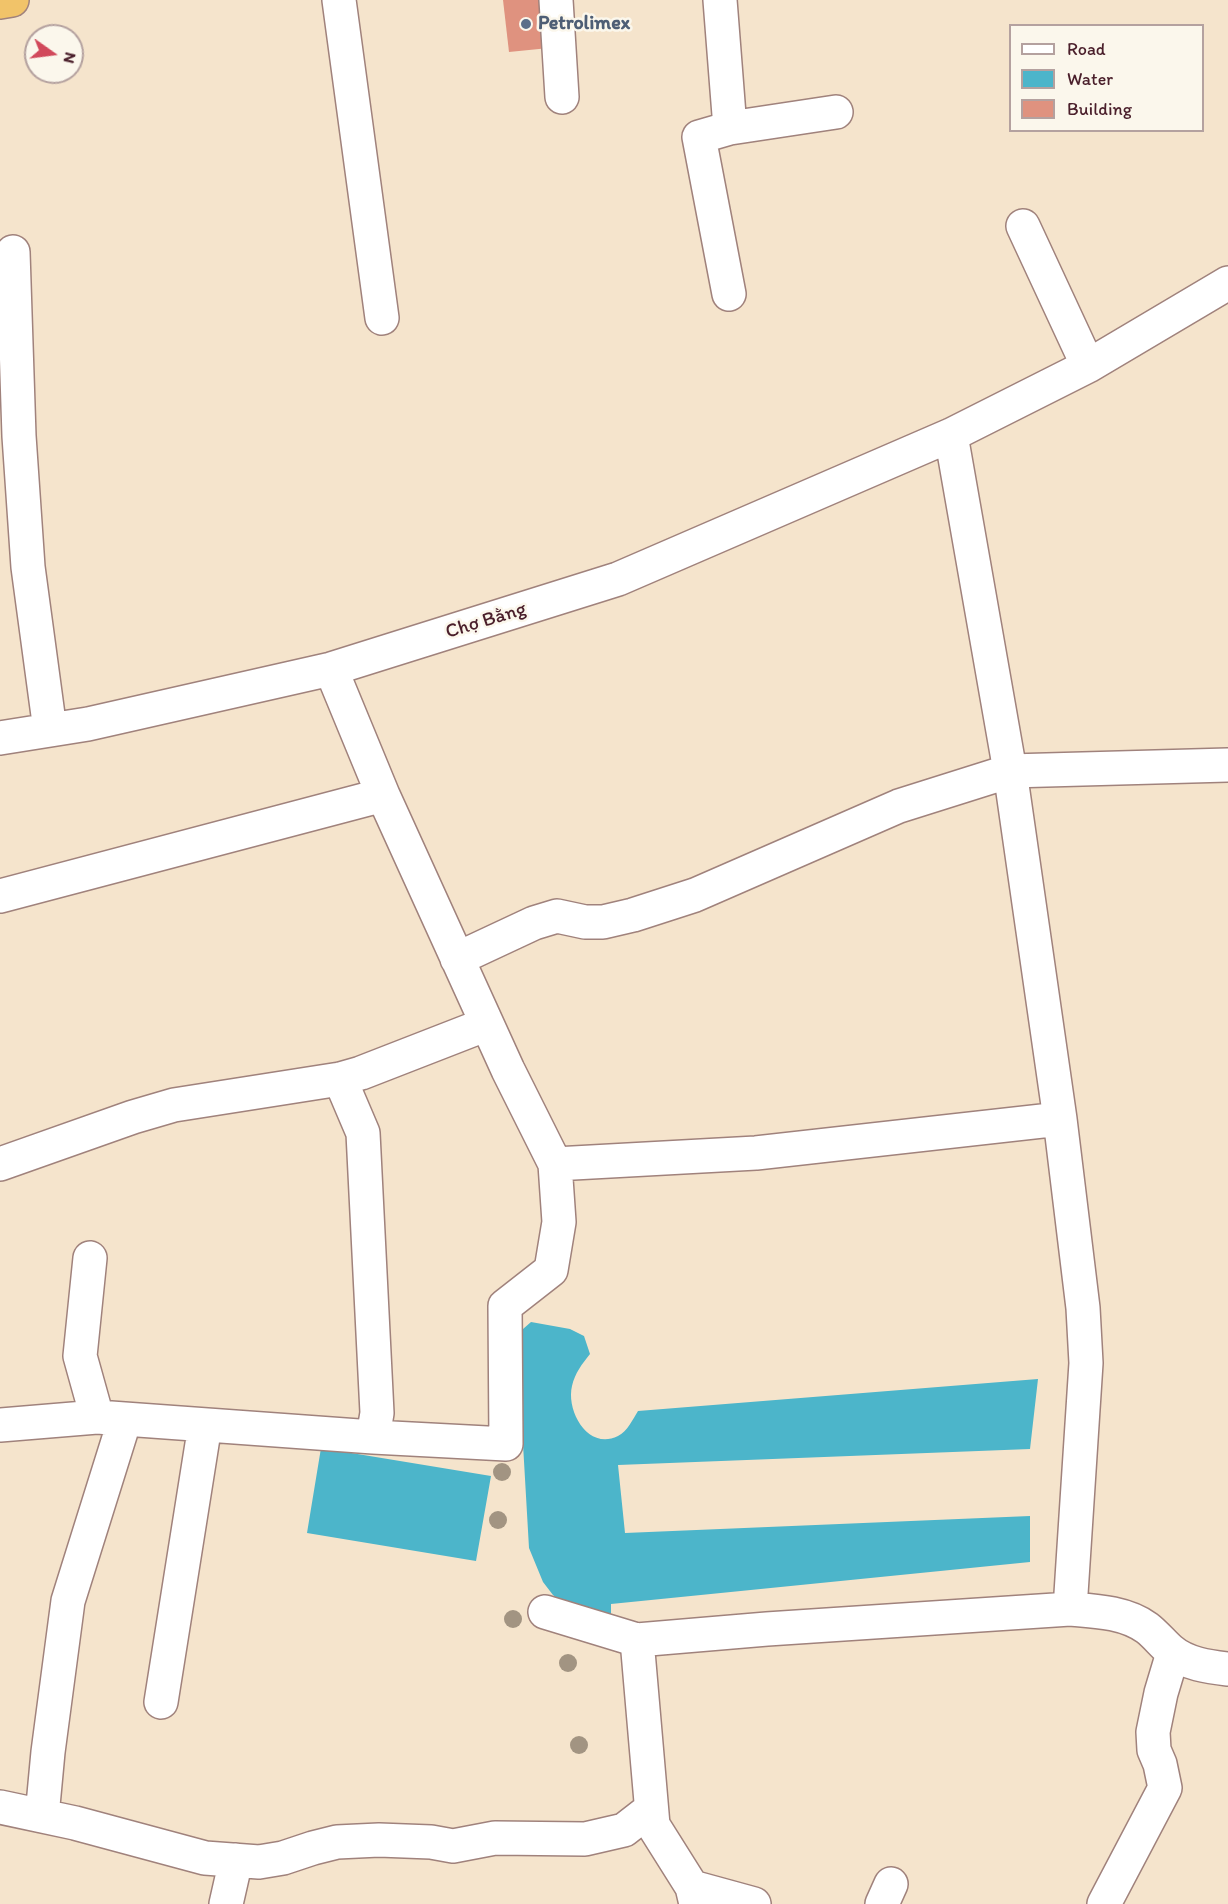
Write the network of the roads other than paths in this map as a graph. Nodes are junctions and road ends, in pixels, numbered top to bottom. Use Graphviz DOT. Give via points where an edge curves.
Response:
graph roads {
  1 [pos="12,0"];
  2 [pos="339,0"];
  3 [pos="556,0"];
  4 [pos="720,0"];
  5 [pos="0,2"];
  6 [pos="562,97"];
  7 [pos="836,112"];
  8 [pos="730,128"];
  9 [pos="1023,226"];
  10 [pos="13,252"];
  11 [pos="1228,283"];
  12 [pos="729,294"];
  13 [pos="382,318"];
  14 [pos="1088,366"];
  15 [pos="951,435"];
  16 [pos="331,669"];
  17 [pos="50,730"];
  18 [pos="0,738"];
  19 [pos="1228,765"];
  20 [pos="1010,771"];
  21 [pos="383,795"];
  22 [pos="0,896"];
  23 [pos="457,958"];
  24 [pos="487,1024"];
  25 [pos="340,1079"];
  26 [pos="1060,1119"];
  27 [pos="0,1164"];
  28 [pos="555,1164"];
  29 [pos="90,1258"];
  30 [pos="111,1418"];
  31 [pos="0,1425"];
  32 [pos="205,1425"];
  33 [pos="373,1437"];
  34 [pos="1070,1609"];
  35 [pos="545,1612"];
  36 [pos="637,1640"];
  37 [pos="1173,1653"];
  38 [pos="1228,1669"];
  39 [pos="161,1702"];
  40 [pos="0,1807"];
  41 [pos="651,1809"];
  42 [pos="42,1816"];
  43 [pos="236,1860"];
  44 [pos="694,1895"];
  45 [pos="226,1904"];
  46 [pos="754,1904"];
  47 [pos="1104,1904"];
  1 -- 5 [label="highway"];
  2 -- 13 [label="street"];
  3 -- 6 [label="street"];
  4 -- 8 [label="street"];
  7 -- 8 [label="street"];
  8 -- 12 [label="street" via="699,136"];
  9 -- 14 [label="street"];
  10 -- 17 [label="street" via="28,567"];
  11 -- 14 [label="street, Chợ Bằng"];
  14 -- 15 [label="street, Chợ Bằng"];
  15 -- 16 [label="street, Chợ Bằng" via="618,579"];
  15 -- 20 [label="street"];
  16 -- 17 [label="street, Chợ Bằng"];
  16 -- 21 [label="street"];
  17 -- 18 [label="street, Chợ Bằng"];
  19 -- 20 [label="street"];
  20 -- 23 [label="street" via="900,806 695,895 603,922 557,916"];
  20 -- 26 [label="street"];
  21 -- 22 [label="street"];
  21 -- 23 [label="street"];
  23 -- 24 [label="street"];
  24 -- 25 [label="street"];
  24 -- 28 [label="street"];
  25 -- 27 [label="street" via="174,1105"];
  25 -- 33 [label="street" via="363,1133 377,1413"];
  26 -- 28 [label="street" via="756,1154"];
  26 -- 34 [label="street" via="1086,1363"];
  28 -- 33 [label="street" via="559,1222 551,1270 505,1306 506,1444"];
  29 -- 30 [label="street" via="80,1356"];
  30 -- 31 [label="street"];
  30 -- 32 [label="street"];
  30 -- 42 [label="street" via="68,1601"];
  32 -- 33 [label="street"];
  32 -- 39 [label="street"];
  34 -- 36 [label="street"];
  34 -- 37 [label="street" via="1126,1618 1146,1627"];
  35 -- 36 [label="street"];
  36 -- 41 [label="street"];
  37 -- 38 [label="street" via="1189,1661"];
  37 -- 47 [label="street" via="1153,1732 1165,1788"];
  40 -- 42 [label="street"];
  41 -- 43 [label="street" via="624,1830 585,1839 495,1838 453,1846 379,1840 337,1842 283,1858"];
  41 -- 44 [label="street" via="653,1825"];
  42 -- 43 [label="street" via="205,1857"];
  43 -- 45 [label="street"];
  44 -- 46 [label="street"];
}
